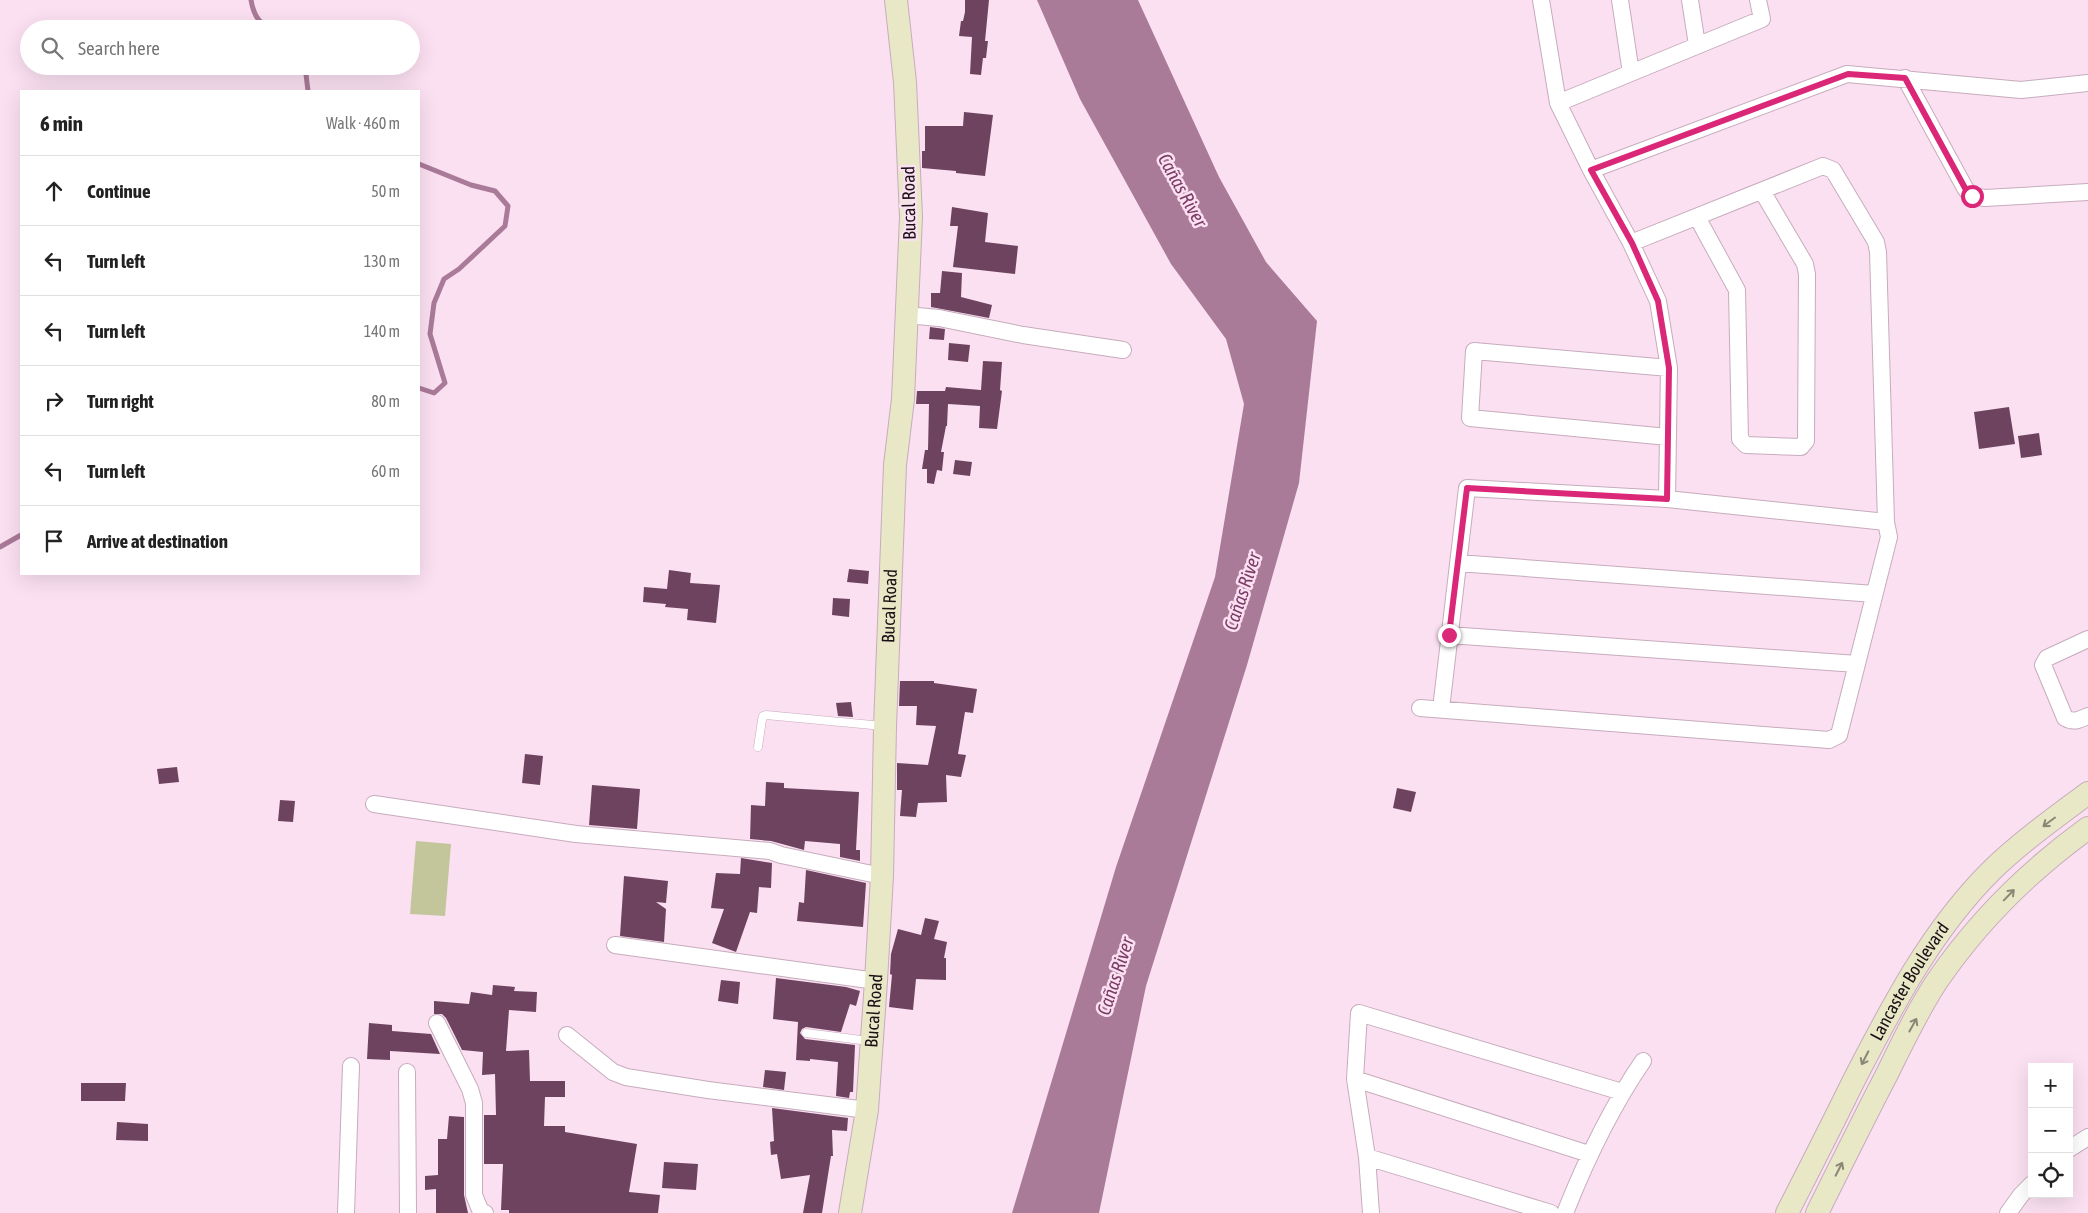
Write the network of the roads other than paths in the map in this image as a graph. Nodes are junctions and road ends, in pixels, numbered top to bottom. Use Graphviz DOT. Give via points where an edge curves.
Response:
graph roads {
  1 [pos="896,0"];
  2 [pos="1541,0"];
  3 [pos="1620,0"];
  4 [pos="1690,0"];
  5 [pos="1758,0"];
  6 [pos="1697,45"];
  7 [pos="1631,73"];
  8 [pos="1905,78"];
  9 [pos="2088,83"];
  10 [pos="1558,103"];
  11 [pos="1591,170"];
  12 [pos="1762,191"];
  13 [pos="2088,192"];
  14 [pos="1697,217"];
  15 [pos="1632,243"];
  16 [pos="906,316"];
  17 [pos="1123,350"];
  18 [pos="1669,368"];
  19 [pos="1668,436"];
  20 [pos="1667,499"];
  21 [pos="1886,522"];
  22 [pos="1458,563"];
  23 [pos="1874,594"];
  24 [pos="1449,635"];
  25 [pos="2088,639"];
  26 [pos="1856,664"];
  27 [pos="1420,708"];
  28 [pos="1441,709"];
  29 [pos="2088,716"];
  30 [pos="885,727"];
  31 [pos="758,747"];
  32 [pos="2088,793"];
  33 [pos="374,804"];
  34 [pos="2088,828"];
  35 [pos="882,876"];
  36 [pos="615,945"];
  37 [pos="876,981"];
  38 [pos="437,1023"];
  39 [pos="806,1033"];
  40 [pos="567,1035"];
  41 [pos="872,1041"];
  42 [pos="1643,1061"];
  43 [pos="351,1066"];
  44 [pos="407,1072"];
  45 [pos="1355,1078"];
  46 [pos="1622,1092"];
  47 [pos="868,1110"];
  48 [pos="2088,1137"];
  49 [pos="2073,1146"];
  50 [pos="1589,1154"];
  51 [pos="1367,1157"];
  52 [pos="2028,1188"];
  53 [pos="346,1213"];
  54 [pos="408,1213"];
  55 [pos="482,1213"];
  56 [pos="850,1213"];
  57 [pos="1371,1213"];
  58 [pos="1551,1213"];
  59 [pos="1565,1213"];
  60 [pos="1787,1213"];
  61 [pos="1817,1213"];
  62 [pos="2008,1213"];
  1 -- 16 [label="street, Bucal Road" via="905,82 911,217"];
  2 -- 10 [label="street"];
  3 -- 7 [label="street"];
  4 -- 6 [label="street"];
  5 -- 6 [label="street" via="1762,19"];
  6 -- 7 [label="street"];
  7 -- 10 [label="street"];
  8 -- 9 [label="street" via="2021,90"];
  8 -- 11 [label="street" via="1848,74"];
  8 -- 13 [label="street" via="1972,196"];
  10 -- 11 [label="street"];
  11 -- 15 [label="street"];
  12 -- 14 [label="street"];
  12 -- 14 [label="street" via="1805,264 1807,274 1806,441 1801,447 1746,445 1740,439 1737,290"];
  12 -- 21 [label="street" via="1823,166 1833,170 1876,242"];
  14 -- 15 [label="street"];
  15 -- 18 [label="street" via="1658,301"];
  16 -- 17 [label="street" via="940,318 1023,336"];
  16 -- 30 [label="street, Bucal Road" via="903,399 894,465"];
  18 -- 19 [label="street"];
  18 -- 19 [label="street" via="1474,351 1470,418"];
  19 -- 20 [label="street"];
  20 -- 21 [label="street"];
  20 -- 22 [label="street" via="1467,488"];
  21 -- 23 [label="street" via="1889,538"];
  22 -- 23 [label="street"];
  22 -- 24 [label="street"];
  23 -- 26 [label="street"];
  24 -- 26 [label="street"];
  24 -- 28 [label="street"];
  25 -- 29 [label="street" via="2046,658 2043,665 2065,718 2071,722"];
  26 -- 28 [label="street" via="1839,735 1829,740"];
  27 -- 28 [label="street"];
  30 -- 31 [label="lane" via="763,716"];
  30 -- 35 [label="street, Bucal Road"];
  32 -- 60 [label="street, Lancaster Boulevard, one-way" via="1993,869 1931,945 1879,1030"];
  33 -- 35 [label="street" via="576,834 770,851"];
  61 -- 34 [label="street, Lancaster Boulevard, one-way" via="1937,981 1974,932 2011,891"];
  35 -- 37 [label="street, Bucal Road"];
  36 -- 37 [label="street"];
  37 -- 41 [label="street, Bucal Road"];
  38 -- 55 [label="street" via="474,1103 474,1195"];
  39 -- 41 [label="lane"];
  40 -- 47 [label="street" via="613,1072 626,1077"];
  41 -- 47 [label="street, Bucal Road"];
  42 -- 46 [label="street"];
  43 -- 53 [label="street"];
  44 -- 54 [label="street"];
  45 -- 46 [label="street" via="1359,1013"];
  45 -- 50 [label="street"];
  45 -- 51 [label="street"];
  46 -- 50 [label="street"];
  47 -- 56 [label="street, Bucal Road"];
  48 -- 49 [label="street"];
  50 -- 59 [label="street"];
  51 -- 57 [label="street"];
  51 -- 58 [label="street"];
  52 -- 62 [label="street"];
}
